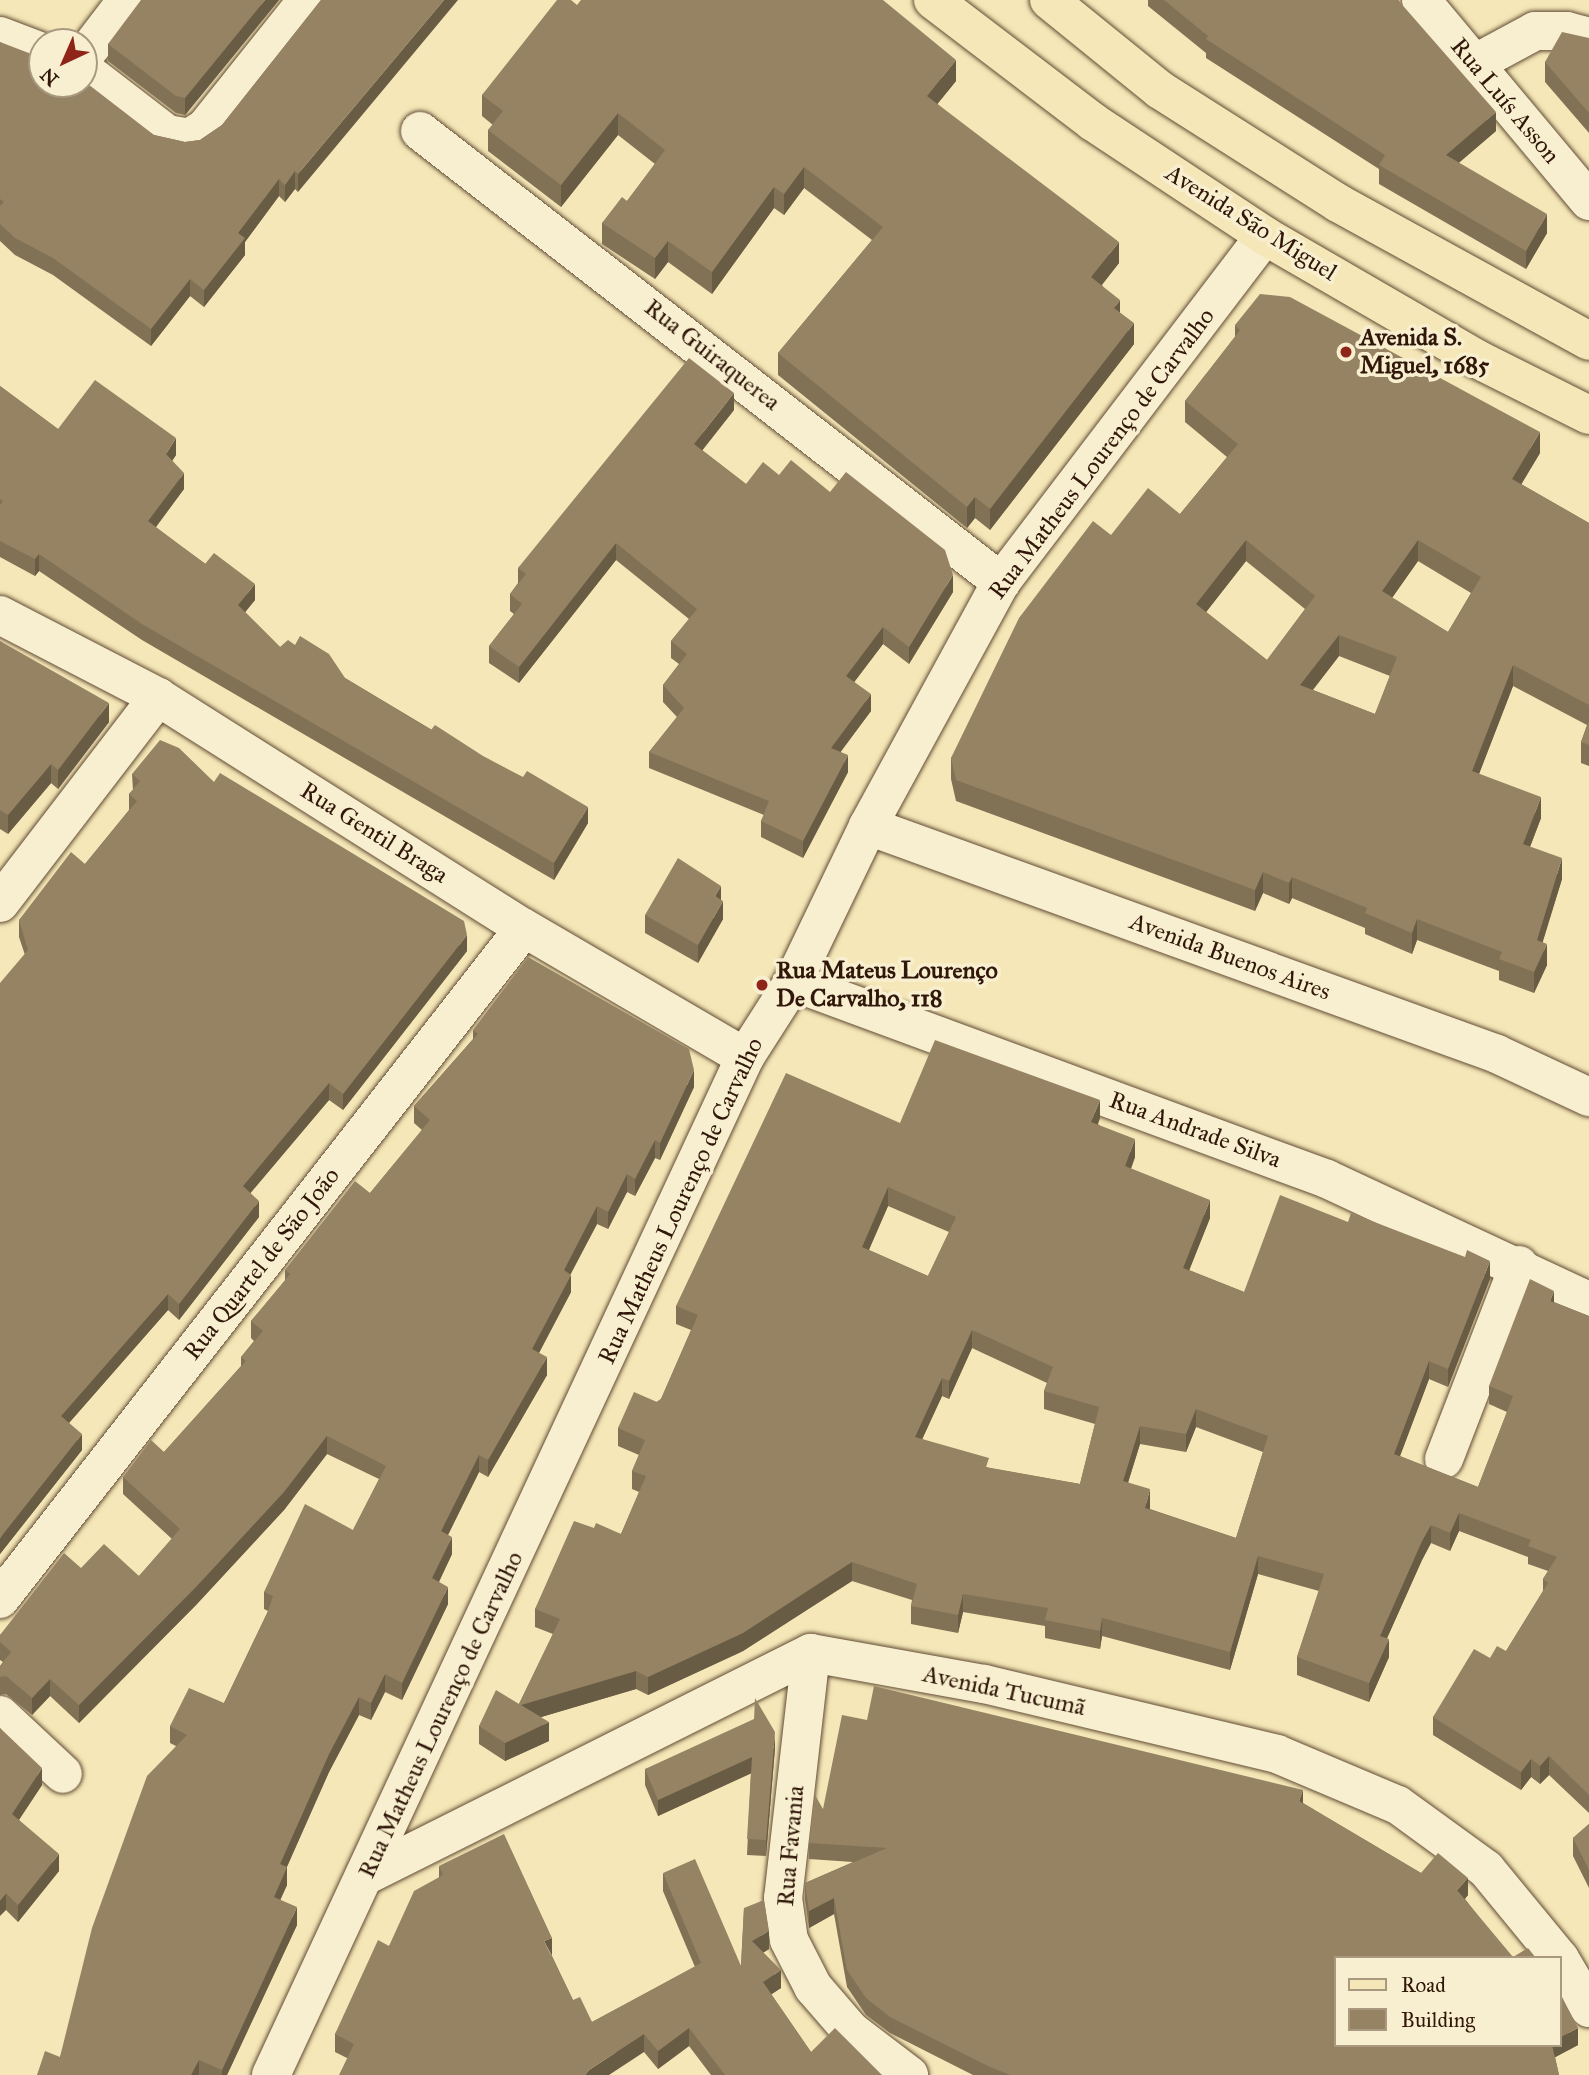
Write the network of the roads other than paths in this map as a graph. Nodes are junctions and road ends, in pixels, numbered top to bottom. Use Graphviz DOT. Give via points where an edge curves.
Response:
graph roads {
  1 [pos="127,0"];
  2 [pos="307,0"];
  3 [pos="933,0"];
  4 [pos="1049,0"];
  5 [pos="1421,0"];
  6 [pos="0,36"];
  7 [pos="1589,37"];
  8 [pos="98,38"];
  9 [pos="28,47"];
  10 [pos="1474,64"];
  11 [pos="98,81"];
  12 [pos="420,131"];
  13 [pos="1589,201"];
  14 [pos="1265,236"];
  15 [pos="1589,341"];
  16 [pos="1589,415"];
  17 [pos="1002,582"];
  18 [pos="0,615"];
  19 [pos="158,697"];
  20 [pos="868,826"];
  21 [pos="0,903"];
  22 [pos="524,928"];
  23 [pos="793,982"];
  24 [pos="745,1057"];
  25 [pos="1589,1097"];
  26 [pos="1519,1265"];
  27 [pos="1589,1301"];
  28 [pos="1444,1459"];
  29 [pos="0,1599"];
  30 [pos="811,1653"];
  31 [pos="0,1715"];
  32 [pos="63,1774"];
  33 [pos="367,1875"];
  34 [pos="1558,1956"];
  35 [pos="1561,1961"];
  36 [pos="1589,2008"];
  37 [pos="271,2075"];
  38 [pos="909,2075"];
  1 -- 8 [label="street"];
  2 -- 11 [label="street" via="205,128 189,138 167,134"];
  3 -- 14 [label="main road, Avenida São Miguel" via="1093,122"];
  4 -- 15 [label="main road" via="1160,90 1338,202"];
  5 -- 10 [label="street, Rua Luís Asson"];
  6 -- 9 [label="street"];
  7 -- 10 [label="street" via="1567,31 1535,31"];
  10 -- 13 [label="street, Rua Luís Asson"];
  12 -- 17 [label="street, Rua Guiraquerea"];
  14 -- 16 [label="main road, Avenida São Miguel" via="1477,359"];
  14 -- 17 [label="street, Rua Matheus Lourenço de Carvalho"];
  17 -- 20 [label="street, Rua Matheus Lourenço de Carvalho"];
  18 -- 19 [label="street, Rua Gentil Braga"];
  19 -- 21 [label="street"];
  19 -- 22 [label="street, Rua Gentil Braga"];
  20 -- 23 [label="street, Rua Matheus Lourenço de Carvalho"];
  20 -- 25 [label="street, Avenida Buenos Aires" via="1497,1054"];
  22 -- 24 [label="street, Rua Gentil Braga"];
  22 -- 29 [label="street, Rua Quartel de São João"];
  23 -- 24 [label="street, Rua Matheus Lourenço de Carvalho"];
  23 -- 26 [label="street, Rua Andrade Silva" via="1327,1179"];
  24 -- 33 [label="street, Rua Matheus Lourenço de Carvalho"];
  26 -- 27 [label="street, Rua Andrade Silva"];
  26 -- 28 [label="street"];
  30 -- 33 [label="street"];
  30 -- 34 [label="street, Avenida Tucumã" via="984,1684 1277,1754 1398,1805 1486,1869"];
  30 -- 38 [label="street, Rua Favania" via="783,1898 789,1940 813,1987 844,2022"];
  31 -- 32 [label="street"];
  33 -- 37 [label="street, Rua Matheus Lourenço de Carvalho"];
  35 -- 36 [label="street, Avenida Tucumã"];
}
